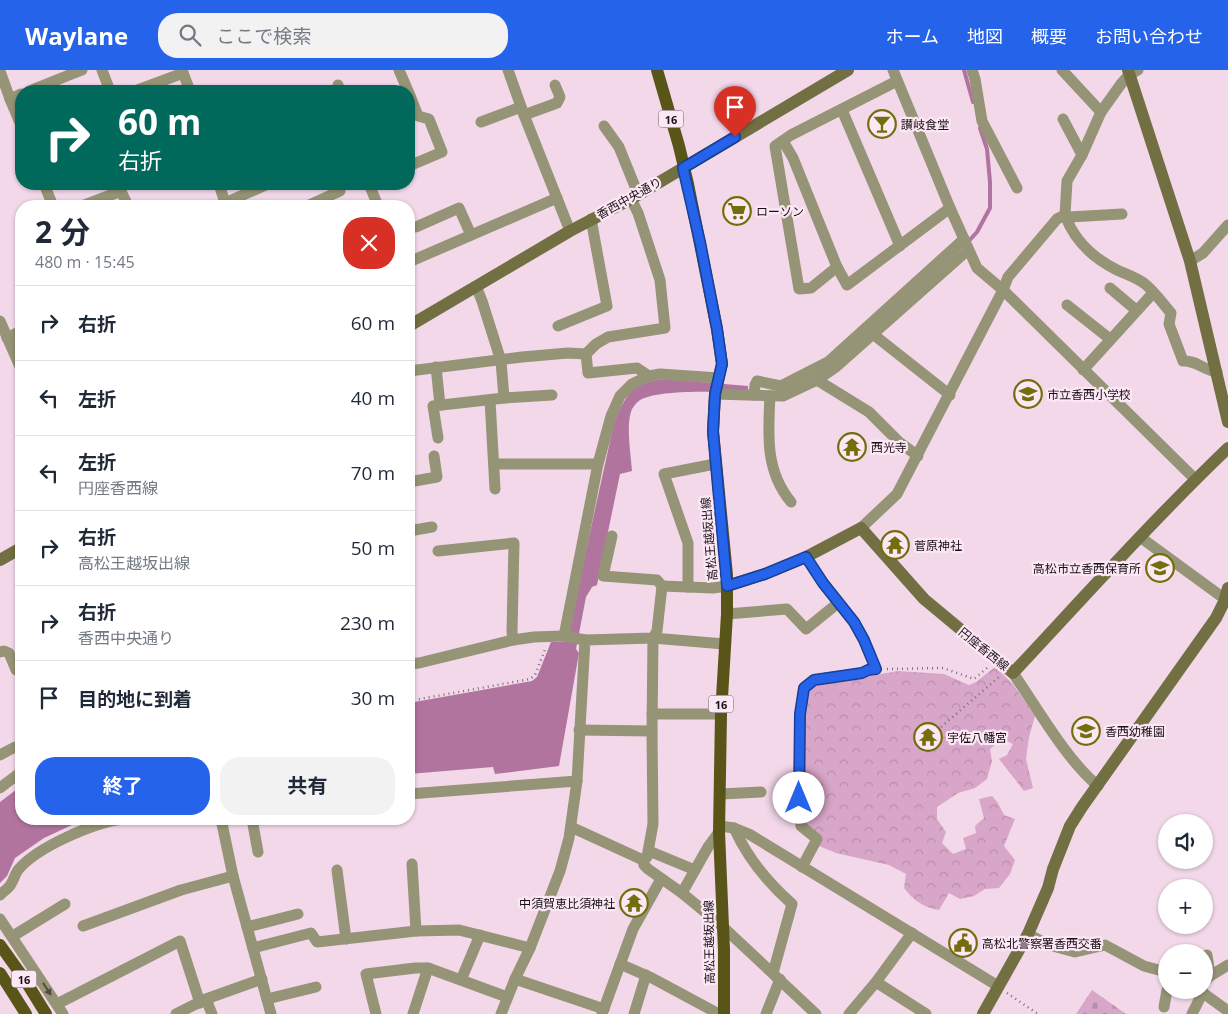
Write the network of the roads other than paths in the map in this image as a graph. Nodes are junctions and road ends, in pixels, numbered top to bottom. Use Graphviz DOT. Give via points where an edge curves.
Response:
graph roads {
  1 [pos="0,70"];
  2 [pos="82,70"];
  3 [pos="102,70"];
  4 [pos="399,70"];
  5 [pos="508,70"];
  6 [pos="657,70"];
  7 [pos="848,70"];
  8 [pos="972,70"];
  9 [pos="1062,70"];
  10 [pos="183,72"];
  11 [pos="1132,72"];
  12 [pos="895,76"];
  13 [pos="43,85"];
  14 [pos="108,85"];
  15 [pos="150,85"];
  16 [pos="188,85"];
  17 [pos="405,85"];
  18 [pos="555,85"];
  19 [pos="15,97"];
  20 [pos="10,99"];
  21 [pos="842,110"];
  22 [pos="15,111"];
  23 [pos="523,111"];
  24 [pos="1101,112"];
  25 [pos="415,118"];
  26 [pos="1063,119"];
  27 [pos="481,122"];
  28 [pos="604,126"];
  29 [pos="783,140"];
  30 [pos="1082,155"];
  31 [pos="415,163"];
  32 [pos="683,168"];
  33 [pos="1017,188"];
  34 [pos="256,190"];
  35 [pos="340,191"];
  36 [pos="635,196"];
  37 [pos="557,198"];
  38 [pos="98,200"];
  39 [pos="125,200"];
  40 [pos="235,200"];
  41 [pos="320,200"];
  42 [pos="950,208"];
  43 [pos="1122,214"];
  44 [pos="1065,215"];
  45 [pos="591,219"];
  46 [pos="1228,225"];
  47 [pos="416,227"];
  48 [pos="570,231"];
  49 [pos="471,235"];
  50 [pos="966,244"];
  51 [pos="900,246"];
  52 [pos="415,259"];
  53 [pos="1190,261"];
  54 [pos="838,267"];
  55 [pos="476,286"];
  56 [pos="1110,288"];
  57 [pos="1003,290"];
  58 [pos="1153,293"];
  59 [pos="1068,304"];
  60 [pos="1136,310"];
  61 [pos="0,321"];
  62 [pos="415,322"];
  63 [pos="558,326"];
  64 [pos="870,331"];
  65 [pos="15,334"];
  66 [pos="7,338"];
  67 [pos="1110,339"];
  68 [pos="586,354"];
  69 [pos="15,356"];
  70 [pos="501,361"];
  71 [pos="436,366"];
  72 [pos="415,370"];
  73 [pos="1083,370"];
  74 [pos="1217,372"];
  75 [pos="649,376"];
  76 [pos="719,378"];
  77 [pos="817,380"];
  78 [pos="754,390"];
  79 [pos="785,390"];
  80 [pos="715,394"];
  81 [pos="552,395"];
  82 [pos="950,395"];
  83 [pos="770,396"];
  84 [pos="504,398"];
  85 [pos="490,400"];
  86 [pos="440,406"];
  87 [pos="1228,422"];
  88 [pos="438,438"];
  89 [pos="1228,448"];
  90 [pos="434,456"];
  91 [pos="918,456"];
  92 [pos="494,464"];
  93 [pos="598,464"];
  94 [pos="715,464"];
  95 [pos="1195,480"];
  96 [pos="415,481"];
  97 [pos="495,489"];
  98 [pos="791,502"];
  99 [pos="432,527"];
  100 [pos="861,528"];
  101 [pos="415,530"];
  102 [pos="612,536"];
  103 [pos="1140,537"];
  104 [pos="15,551"];
  105 [pos="438,551"];
  106 [pos="806,557"];
  107 [pos="0,560"];
  108 [pos="662,586"];
  109 [pos="727,586"];
  110 [pos="688,588"];
  111 [pos="1226,598"];
  112 [pos="838,603"];
  113 [pos="727,614"];
  114 [pos="565,636"];
  115 [pos="653,638"];
  116 [pos="513,640"];
  117 [pos="582,640"];
  118 [pos="724,644"];
  119 [pos="0,652"];
  120 [pos="415,663"];
  121 [pos="15,668"];
  122 [pos="1011,671"];
  123 [pos="652,714"];
  124 [pos="721,714"];
  125 [pos="580,730"];
  126 [pos="652,731"];
  127 [pos="15,747"];
  128 [pos="0,755"];
  129 [pos="15,777"];
  130 [pos="578,781"];
  131 [pos="1098,786"];
  132 [pos="0,788"];
  133 [pos="761,792"];
  134 [pos="415,794"];
  135 [pos="721,794"];
  136 [pos="99,825"];
  137 [pos="222,825"];
  138 [pos="253,825"];
  139 [pos="571,827"];
  140 [pos="734,828"];
  141 [pos="720,829"];
  142 [pos="258,852"];
  143 [pos="646,855"];
  144 [pos="412,864"];
  145 [pos="802,867"];
  146 [pos="337,870"];
  147 [pos="695,870"];
  148 [pos="233,876"];
  149 [pos="661,879"];
  150 [pos="682,893"];
  151 [pos="0,895"];
  152 [pos="66,904"];
  153 [pos="298,914"];
  154 [pos="0,919"];
  155 [pos="83,926"];
  156 [pos="722,926"];
  157 [pos="247,927"];
  158 [pos="416,931"];
  159 [pos="912,932"];
  160 [pos="1028,934"];
  161 [pos="480,935"];
  162 [pos="13,936"];
  163 [pos="346,939"];
  164 [pos="0,945"];
  165 [pos="253,948"];
  166 [pos="530,948"];
  167 [pos="620,964"];
  168 [pos="1228,965"];
  169 [pos="428,968"];
  170 [pos="1158,970"];
  171 [pos="0,973"];
  172 [pos="646,975"];
  173 [pos="776,976"];
  174 [pos="1213,978"];
  175 [pos="262,979"];
  176 [pos="514,979"];
  177 [pos="461,980"];
  178 [pos="876,982"];
  179 [pos="998,986"];
  180 [pos="316,987"];
  181 [pos="1213,995"];
  182 [pos="507,997"];
  183 [pos="268,999"];
  184 [pos="1165,999"];
  185 [pos="1198,999"];
  186 [pos="203,1001"];
  187 [pos="697,1002"];
  188 [pos="1164,1007"];
  189 [pos="60,1009"];
  190 [pos="1228,1011"];
  191 [pos="603,1012"];
  192 [pos="26,1014"];
  193 [pos="46,1014"];
  194 [pos="176,1014"];
  195 [pos="212,1014"];
  196 [pos="271,1014"];
  197 [pos="376,1014"];
  198 [pos="413,1014"];
  199 [pos="501,1014"];
  200 [pos="634,1014"];
  201 [pos="693,1014"];
  202 [pos="718,1014"];
  203 [pos="724,1014"];
  204 [pos="766,1014"];
  205 [pos="816,1014"];
  206 [pos="849,1014"];
  207 [pos="926,1014"];
  208 [pos="983,1014"];
  209 [pos="1192,1014"];
  1 -- 20 [label="street"];
  2 -- 13 [label="street"];
  3 -- 14 [label="street"];
  4 -- 17 [label="street"];
  5 -- 23 [label="street"];
  6 -- 32 [label="main road, 高松王越坂出線 / 16"];
  7 -- 32 [label="street, 香西中央通り"];
  8 -- 33 [label="street" via="982,121"];
  9 -- 24 [label="street"];
  10 -- 15 [label="street"];
  10 -- 16 [label="street"];
  11 -- 24 [label="street"];
  11 -- 53 [label="street"];
  12 -- 21 [label="street"];
  12 -- 42 [label="street"];
  18 -- 23 [label="street" via="560,97 557,103"];
  19 -- 20 [label="street"];
  20 -- 22 [label="street"];
  21 -- 29 [label="street"];
  21 -- 51 [label="street"];
  23 -- 27 [label="street"];
  23 -- 37 [label="street"];
  24 -- 30 [label="street"];
  25 -- 31 [label="street" via="429,120 442,152"];
  26 -- 30 [label="street"];
  28 -- 36 [label="street" via="619,147"];
  29 -- 54 [label="street"];
  29 -- 54 [label="street" via="775,146 799,289 811,288"];
  30 -- 44 [label="street" via="1067,181"];
  32 -- 36 [label="street, 香西中央通り"];
  32 -- 76 [label="main road, 高松王越坂出線 / 16" via="717,329 722,364"];
  34 -- 40 [label="street"];
  35 -- 41 [label="street"];
  36 -- 45 [label="street, 香西中央通り"];
  36 -- 68 [label="street" via="660,280 665,328 608,337"];
  37 -- 48 [label="street"];
  37 -- 49 [label="street"];
  38 -- 39 [label="street" via="121,191"];
  42 -- 50 [label="street"];
  42 -- 51 [label="street"];
  43 -- 44 [label="street"];
  44 -- 57 [label="street" via="1057,219 1008,277"];
  44 -- 58 [label="street" via="1070,229 1090,252 1145,284"];
  45 -- 48 [label="street, 香西中央通り"];
  45 -- 63 [label="street" via="607,306"];
  46 -- 53 [label="street"];
  47 -- 49 [label="street" via="459,208"];
  48 -- 55 [label="street, 香西中央通り"];
  49 -- 52 [label="street"];
  50 -- 57 [label="street" via="977,268"];
  50 -- 64 [label="street"];
  51 -- 54 [label="street" via="847,285"];
  53 -- 74 [label="street"];
  55 -- 62 [label="street, 香西中央通り"];
  55 -- 70 [label="street"];
  56 -- 60 [label="street"];
  57 -- 73 [label="street"];
  57 -- 82 [label="street"];
  58 -- 60 [label="street"];
  58 -- 74 [label="street" via="1172,313 1169,324 1184,361 1189,360 1206,371"];
  59 -- 67 [label="street"];
  60 -- 67 [label="street"];
  61 -- 66 [label="street"];
  64 -- 77 [label="street" via="836,367"];
  64 -- 79 [label="street"];
  64 -- 82 [label="street"];
  65 -- 66 [label="street"];
  66 -- 69 [label="street"];
  67 -- 73 [label="street"];
  68 -- 70 [label="street"];
  68 -- 75 [label="street" via="588,373 637,368"];
  70 -- 71 [label="street"];
  70 -- 84 [label="street"];
  71 -- 72 [label="street"];
  71 -- 86 [label="street"];
  73 -- 95 [label="street"];
  74 -- 87 [label="street"];
  75 -- 76 [label="street"];
  75 -- 93 [label="street" via="632,384 620,396"];
  76 -- 80 [label="main road, 高松王越坂出線 / 16"];
  77 -- 79 [label="street"];
  77 -- 91 [label="street" via="869,412"];
  78 -- 79 [label="street" via="757,381"];
  78 -- 80 [label="street"];
  78 -- 83 [label="street"];
  79 -- 83 [label="street" via="783,396"];
  80 -- 94 [label="main road, 高松王越坂出線 / 16"];
  81 -- 84 [label="street"];
  82 -- 91 [label="street"];
  83 -- 98 [label="street" via="770,452 778,483"];
  84 -- 85 [label="street"];
  85 -- 86 [label="street"];
  85 -- 92 [label="street"];
  86 -- 88 [label="street" via="433,406"];
  89 -- 95 [label="street, 円座香西線"];
  90 -- 96 [label="street" via="437,477"];
  91 -- 100 [label="street" via="898,494"];
  92 -- 93 [label="street"];
  92 -- 97 [label="street"];
  93 -- 114 [label="street"];
  94 -- 109 [label="main road, 高松王越坂出線 / 16"];
  94 -- 110 [label="street" via="664,474 688,543"];
  95 -- 103 [label="street, 円座香西線"];
  99 -- 101 [label="street"];
  100 -- 106 [label="street"];
  100 -- 122 [label="street, 円座香西線" via="924,599"];
  102 -- 108 [label="street" via="603,576 657,580"];
  103 -- 111 [label="street"];
  103 -- 122 [label="street, 円座香西線"];
  104 -- 107 [label="street"];
  105 -- 116 [label="street" via="514,543"];
  106 -- 109 [label="street"];
  106 -- 112 [label="street"];
  108 -- 110 [label="street"];
  108 -- 115 [label="street" via="657,631"];
  109 -- 110 [label="street"];
  109 -- 113 [label="main road, 高松王越坂出線 / 16"];
  111 -- 131 [label="street" via="1216,618"];
  112 -- 113 [label="street" via="806,629 787,609"];
  112 -- 145 [label="street" via="854,622 876,669 814,680 804,688 800,714 800,818 801,826 817,839"];
  113 -- 118 [label="main road, 高松王越坂出線 / 16"];
  114 -- 116 [label="street"];
  114 -- 117 [label="street"];
  115 -- 117 [label="street"];
  115 -- 118 [label="street"];
  115 -- 123 [label="street"];
  116 -- 120 [label="street"];
  117 -- 125 [label="street"];
  118 -- 124 [label="main road, 高松王越坂出線 / 16"];
  119 -- 121 [label="street" via="9,653"];
  122 -- 131 [label="street" via="1064,748"];
  123 -- 124 [label="street"];
  123 -- 126 [label="street"];
  124 -- 135 [label="main road, 高松王越坂出線 / 16"];
  125 -- 126 [label="street"];
  125 -- 130 [label="street"];
  126 -- 143 [label="street" via="653,824"];
  127 -- 128 [label="street"];
  129 -- 132 [label="street"];
  130 -- 134 [label="street"];
  130 -- 139 [label="street"];
  131 -- 160 [label="street" via="1070,826"];
  133 -- 135 [label="street"];
  135 -- 141 [label="main road, 高松王越坂出線 / 16"];
  136 -- 151 [label="street" via="43,850 17,871"];
  137 -- 148 [label="street"];
  138 -- 142 [label="street"];
  139 -- 143 [label="street"];
  139 -- 166 [label="street" via="560,871"];
  140 -- 141 [label="street"];
  140 -- 145 [label="street"];
  140 -- 173 [label="street" via="756,867 792,904"];
  141 -- 147 [label="street"];
  141 -- 156 [label="main road, 高松王越坂出線 / 16"];
  143 -- 147 [label="street"];
  143 -- 149 [label="street" via="644,865"];
  144 -- 158 [label="street"];
  145 -- 159 [label="street"];
  146 -- 163 [label="street"];
  147 -- 150 [label="street"];
  148 -- 155 [label="street" via="181,890"];
  148 -- 157 [label="street"];
  149 -- 150 [label="street"];
  149 -- 167 [label="street" via="633,929"];
  150 -- 156 [label="street"];
  152 -- 162 [label="street"];
  153 -- 157 [label="street"];
  154 -- 162 [label="street"];
  156 -- 173 [label="street"];
  156 -- 203 [label="main road, 高松王越坂出線 / 16"];
  157 -- 165 [label="street"];
  158 -- 161 [label="street" via="459,930"];
  158 -- 163 [label="street"];
  159 -- 178 [label="street"];
  159 -- 179 [label="street"];
  160 -- 170 [label="street" via="1075,952 1105,945"];
  160 -- 179 [label="street"];
  161 -- 166 [label="street"];
  161 -- 177 [label="street"];
  162 -- 189 [label="street, one-way"];
  163 -- 165 [label="street" via="317,942 311,933"];
  164 -- 193 [label="main road, 16"];
  165 -- 175 [label="street"];
  166 -- 176 [label="street"];
  167 -- 172 [label="street"];
  167 -- 191 [label="street"];
  168 -- 174 [label="street"];
  169 -- 177 [label="street"];
  169 -- 197 [label="street" via="366,974"];
  169 -- 198 [label="street"];
  171 -- 192 [label="main road, 16"];
  172 -- 187 [label="street"];
  172 -- 200 [label="street"];
  173 -- 204 [label="street"];
  173 -- 205 [label="street"];
  175 -- 183 [label="street"];
  175 -- 186 [label="street"];
  176 -- 182 [label="street"];
  176 -- 191 [label="street"];
  177 -- 182 [label="street"];
  178 -- 206 [label="street"];
  178 -- 207 [label="street"];
  179 -- 208 [label="street"];
  180 -- 183 [label="street"];
  181 -- 190 [label="street"];
  182 -- 199 [label="street"];
  183 -- 196 [label="street"];
  184 -- 188 [label="street"];
  185 -- 209 [label="street"];
  186 -- 189 [label="street" via="180,941"];
  186 -- 194 [label="street"];
  186 -- 195 [label="street"];
  187 -- 201 [label="street"];
  187 -- 202 [label="street"];
}
